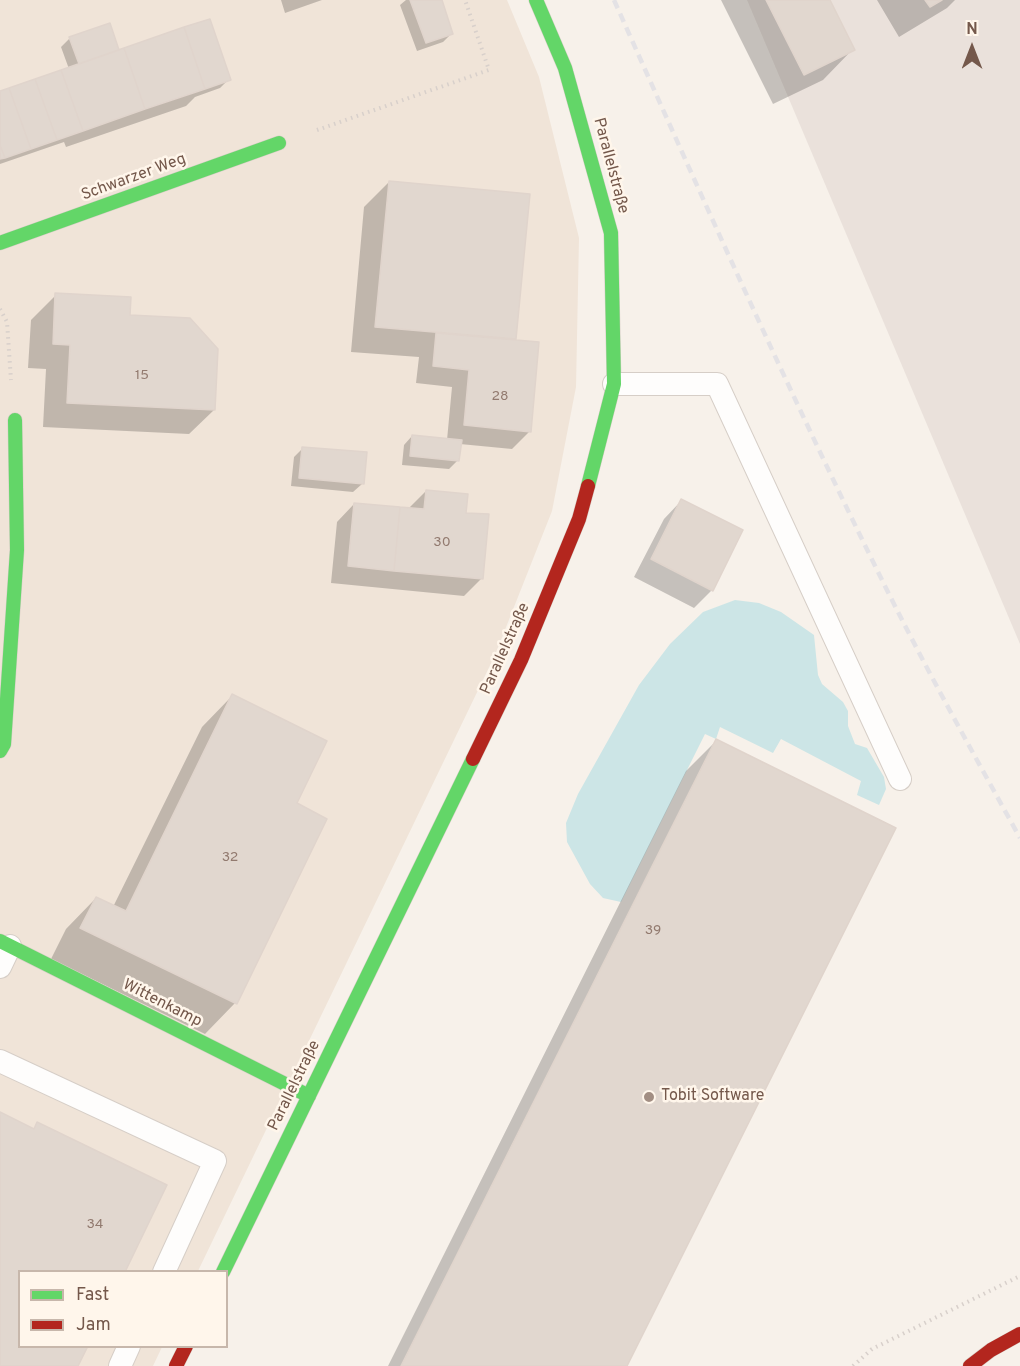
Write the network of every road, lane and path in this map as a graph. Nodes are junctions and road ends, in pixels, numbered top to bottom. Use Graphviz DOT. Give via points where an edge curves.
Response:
graph roads {
  1 [pos="465,0"];
  2 [pos="536,0"];
  3 [pos="279,144"];
  4 [pos="0,243"];
  5 [pos="0,309"];
  6 [pos="614,384"];
  7 [pos="15,420"];
  8 [pos="0,751"];
  9 [pos="900,779"];
  10 [pos="5,943"];
  11 [pos="0,967"];
  12 [pos="0,1061"];
  13 [pos="309,1096"];
  14 [pos="165,1270"];
  15 [pos="224,1270"];
  16 [pos="1020,1276"];
  17 [pos="1020,1334"];
  18 [pos="129,1348"];
  19 [pos="185,1348"];
  20 [pos="120,1366"];
  21 [pos="176,1366"];
  22 [pos="853,1366"];
  23 [pos="970,1366"];
  1 -- 3 [label="path" via="489,70"];
  2 -- 6 [label="main road, Parallelstraße" via="565,68 611,233"];
  3 -- 4 [label="main road, Schwarzer Weg"];
  5 -- 7 [label="path" via="6,322"];
  6 -- 9 [label="lane" via="717,384"];
  6 -- 13 [label="main road, Parallelstraße" via="579,519 521,660"];
  7 -- 8 [label="main road" via="17,550 4,744"];
  10 -- 11 [label="lane"];
  10 -- 13 [label="main road, Wittenkamp"];
  12 -- 14 [label="lane" via="215,1161"];
  13 -- 15 [label="main road, Parallelstraße"];
  16 -- 22 [label="path" via="872,1349"];
  17 -- 23 [label="main road"];
  18 -- 20 [label="lane"];
  19 -- 21 [label="main road"];
}
